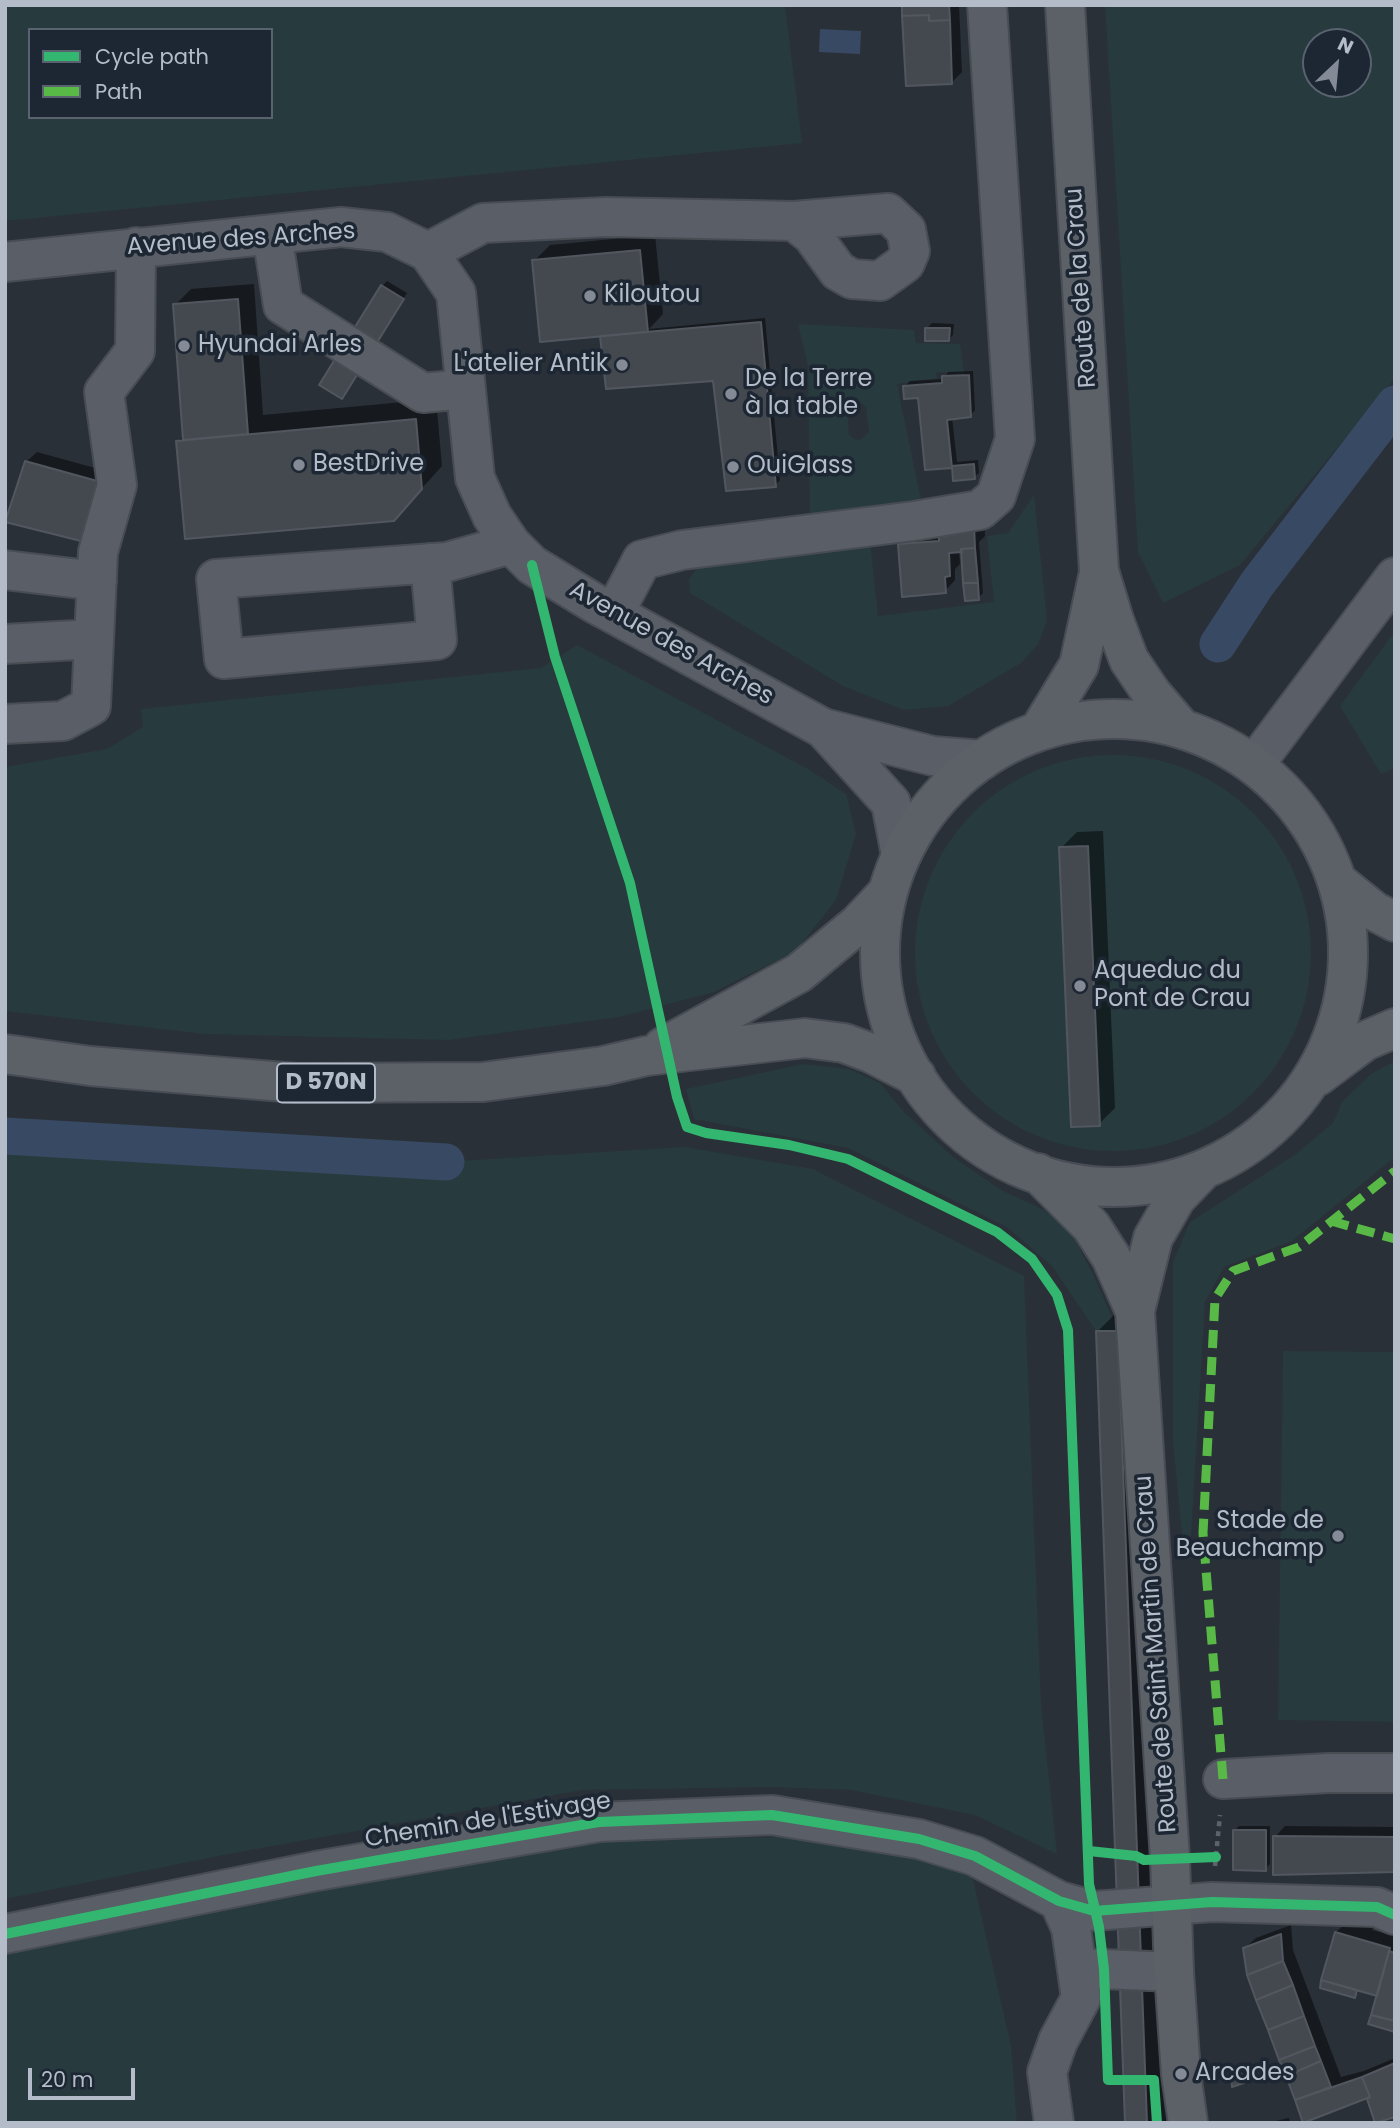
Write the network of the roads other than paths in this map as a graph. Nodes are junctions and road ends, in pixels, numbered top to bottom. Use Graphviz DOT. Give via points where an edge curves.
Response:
graph roads {
  1 [pos="987,5"];
  2 [pos="1065,5"];
  3 [pos="794,220"];
  4 [pos="272,234"];
  5 [pos="136,247"];
  6 [pos="428,252"];
  7 [pos="5,262"];
  8 [pos="466,389"];
  9 [pos="511,544"];
  10 [pos="430,563"];
  11 [pos="5,570"];
  12 [pos="1100,571"];
  13 [pos="1395,577"];
  14 [pos="97,581"];
  15 [pos="614,614"];
  16 [pos="94,639"];
  17 [pos="5,644"];
  18 [pos="5,724"];
  19 [pos="823,728"];
  20 [pos="1182,729"];
  21 [pos="1039,731"];
  22 [pos="982,760"];
  23 [pos="1254,765"];
  24 [pos="901,855"];
  25 [pos="1338,883"];
  26 [pos="888,892"];
  27 [pos="1395,922"];
  28 [pos="1395,1028"];
  29 [pos="5,1054"];
  30 [pos="646,1056"];
  31 [pos="915,1076"];
  32 [pos="1311,1081"];
  33 [pos="1203,1170"];
  34 [pos="1038,1174"];
  35 [pos="1135,1311"];
  36 [pos="1395,1773"];
  37 [pos="1223,1779"];
  38 [pos="1059,1901"];
  39 [pos="1153,1906"];
  40 [pos="1395,1914"];
  41 [pos="5,1934"];
  42 [pos="1078,1968"];
  43 [pos="1174,1972"];
  44 [pos="1054,2123"];
  45 [pos="1188,2123"];
  1 -- 15 [label="street" via="1015,439 996,496 980,510 682,550 642,560"];
  2 -- 12 [label="main road, Route de la Crau"];
  3 -- 6 [label="street" via="606,217 484,223"];
  4 -- 5 [label="street, Avenue des Arches"];
  4 -- 6 [label="street, Avenue des Arches" via="341,227 387,232"];
  4 -- 8 [label="street" via="284,305 423,393"];
  5 -- 7 [label="street, Avenue des Arches"];
  5 -- 14 [label="street" via="135,351 104,393 117,485 98,552"];
  6 -- 8 [label="street, Avenue des Arches" via="456,293"];
  8 -- 9 [label="street, Avenue des Arches" via="475,478"];
  9 -- 10 [label="street"];
  9 -- 15 [label="street, Avenue des Arches" via="532,565"];
  10 -- 10 [label="street" via="215,579 224,659 438,640"];
  11 -- 14 [label="street"];
  12 -- 20 [label="main road" via="1129,660"];
  12 -- 21 [label="main road" via="1079,665"];
  13 -- 23 [label="street"];
  14 -- 16 [label="street"];
  15 -- 19 [label="street, Avenue des Arches"];
  16 -- 17 [label="street"];
  16 -- 18 [label="street" via="91,706 63,721"];
  19 -- 22 [label="street, Avenue des Arches" via="933,756"];
  19 -- 24 [label="street, Avenue des Arches" via="891,803"];
  20 -- 21 [label="main road" via="1111,719"];
  20 -- 23 [label="main road"];
  21 -- 22 [label="main road"];
  22 -- 24 [label="main road" via="949,786 922,818"];
  23 -- 25 [label="main road" via="1305,817"];
  24 -- 26 [label="main road"];
  25 -- 27 [label="main road"];
  25 -- 32 [label="main road" via="1348,934 1347,985 1334,1035"];
  26 -- 30 [label="main road, D 570N" via="799,973"];
  26 -- 31 [label="main road" via="881,929 886,1006"];
  28 -- 32 [label="main road" via="1365,1041"];
  29 -- 30 [label="main road, D 570N" via="90,1066 296,1083 483,1082"];
  30 -- 31 [label="main road, D 570N" via="805,1038 844,1043"];
  31 -- 34 [label="main road" via="949,1117 981,1145"];
  32 -- 33 [label="main road" via="1281,1118 1245,1148"];
  33 -- 34 [label="main road" via="1163,1182 1121,1187 1079,1184"];
  33 -- 35 [label="main road, Route de Saint Martin de Crau" via="1177,1198 1153,1238"];
  34 -- 35 [label="main road, Route de Saint Martin de Crau" via="1091,1226 1111,1257"];
  35 -- 39 [label="main road, Route de Saint Martin de Crau"];
  36 -- 37 [label="street"];
  38 -- 39 [label="street, Chemin de l'Estivage" via="1094,1911"];
  38 -- 41 [label="street, Chemin de l'Estivage" via="975,1856 919,1839 772,1815 599,1822 316,1871"];
  38 -- 42 [label="street" via="1071,1928"];
  39 -- 40 [label="street, Chemin de l'Estivage" via="1212,1902 1377,1907"];
  39 -- 43 [label="main road, Route de Saint Martin de Crau"];
  42 -- 43 [label="street"];
  42 -- 44 [label="street" via="1081,1998 1047,2071"];
  43 -- 45 [label="main road, Route de Saint Martin de Crau"];
}
